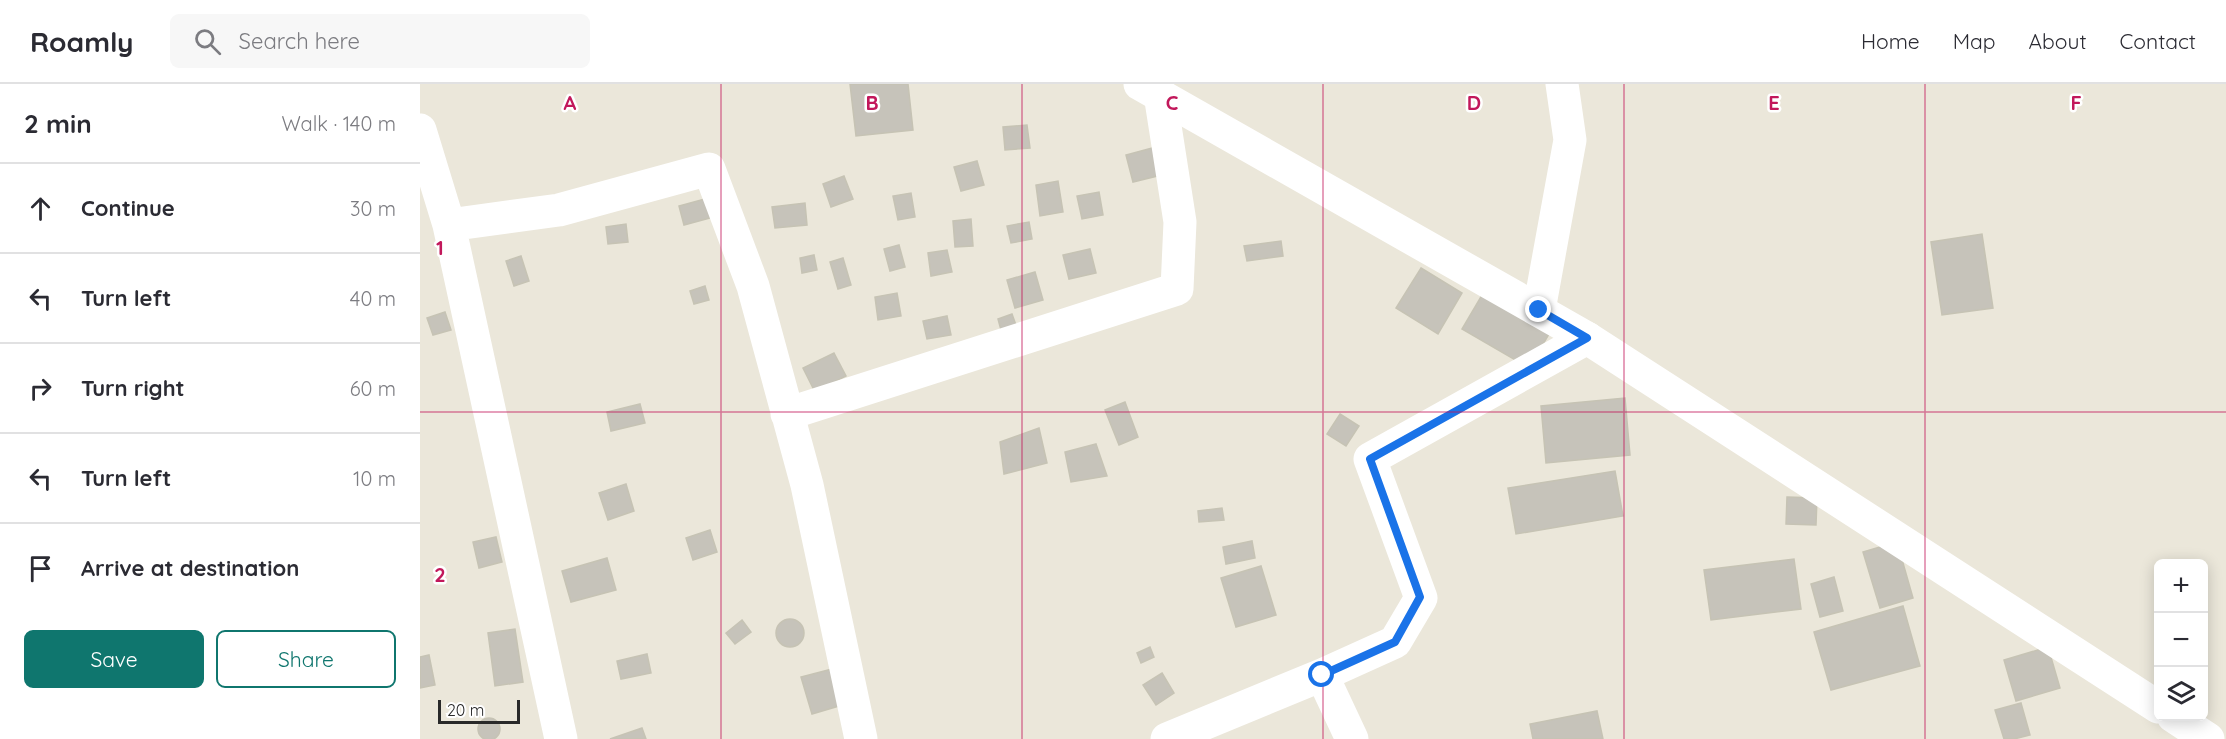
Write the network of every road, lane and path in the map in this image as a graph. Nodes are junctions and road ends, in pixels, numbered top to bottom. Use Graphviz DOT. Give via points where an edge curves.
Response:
graph roads {
  1 [pos="1562,84"];
  2 [pos="1150,89"];
  3 [pos="420,130"];
  4 [pos="449,225"];
  5 [pos="1539,310"];
  6 [pos="1587,338"];
  7 [pos="788,414"];
  8 [pos="1322,675"];
  9 [pos="2154,704"];
  10 [pos="2179,721"];
  11 [pos="561,739"];
  12 [pos="861,739"];
  13 [pos="1167,739"];
  14 [pos="1352,739"];
  15 [pos="2208,739"];
  1 -- 5 [label="street" via="1570,140"];
  2 -- 5 [label="street"];
  2 -- 7 [label="street" via="1180,222 1178,289"];
  3 -- 4 [label="street"];
  4 -- 7 [label="street" via="559,210 709,169 753,286"];
  4 -- 11 [label="street"];
  5 -- 6 [label="street"];
  6 -- 8 [label="street" via="1370,459 1420,597 1395,642"];
  6 -- 9 [label="street"];
  7 -- 12 [label="street"];
  8 -- 13 [label="street"];
  8 -- 14 [label="street"];
  10 -- 15 [label="street"];
}
